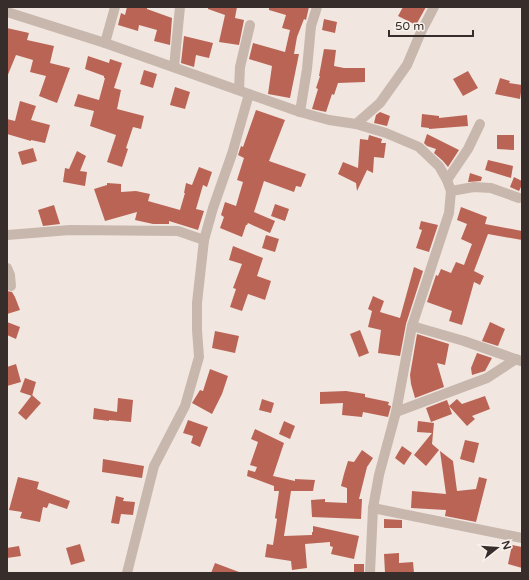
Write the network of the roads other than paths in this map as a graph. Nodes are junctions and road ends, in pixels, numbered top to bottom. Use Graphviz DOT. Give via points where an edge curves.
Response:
graph roads {
  1 [pos="115,7"];
  2 [pos="180,7"];
  3 [pos="317,7"];
  4 [pos="434,7"];
  5 [pos="7,12"];
  6 [pos="250,25"];
  7 [pos="105,43"];
  8 [pos="174,67"];
  9 [pos="239,90"];
  10 [pos="249,94"];
  11 [pos="300,112"];
  12 [pos="356,124"];
  13 [pos="480,124"];
  14 [pos="448,180"];
  15 [pos="451,191"];
  16 [pos="519,198"];
  17 [pos="7,235"];
  18 [pos="204,240"];
  19 [pos="7,268"];
  20 [pos="11,286"];
  21 [pos="412,326"];
  22 [pos="519,360"];
  23 [pos="396,412"];
  24 [pos="373,508"];
  25 [pos="522,538"];
  26 [pos="127,573"];
  27 [pos="370,573"];
  1 -- 7 [label="street"];
  2 -- 8 [label="street"];
  3 -- 11 [label="street" via="311,26"];
  4 -- 12 [label="street" via="407,65 380,103"];
  5 -- 7 [label="street"];
  6 -- 9 [label="street" via="240,67"];
  7 -- 8 [label="street"];
  8 -- 9 [label="street"];
  9 -- 10 [label="street"];
  10 -- 11 [label="street"];
  10 -- 18 [label="street"];
  11 -- 12 [label="street"];
  12 -- 14 [label="street" via="419,147 439,166"];
  13 -- 14 [label="street"];
  14 -- 15 [label="street"];
  15 -- 16 [label="street" via="474,187 491,188"];
  15 -- 21 [label="street" via="449,213"];
  17 -- 18 [label="street" via="70,230 178,231"];
  18 -- 26 [label="street" via="197,303 199,358 185,406 154,466"];
  19 -- 20 [label="street"];
  21 -- 22 [label="street"];
  21 -- 23 [label="street"];
  22 -- 23 [label="street" via="488,378"];
  23 -- 24 [label="street"];
  24 -- 25 [label="street"];
  24 -- 27 [label="street"];
}
